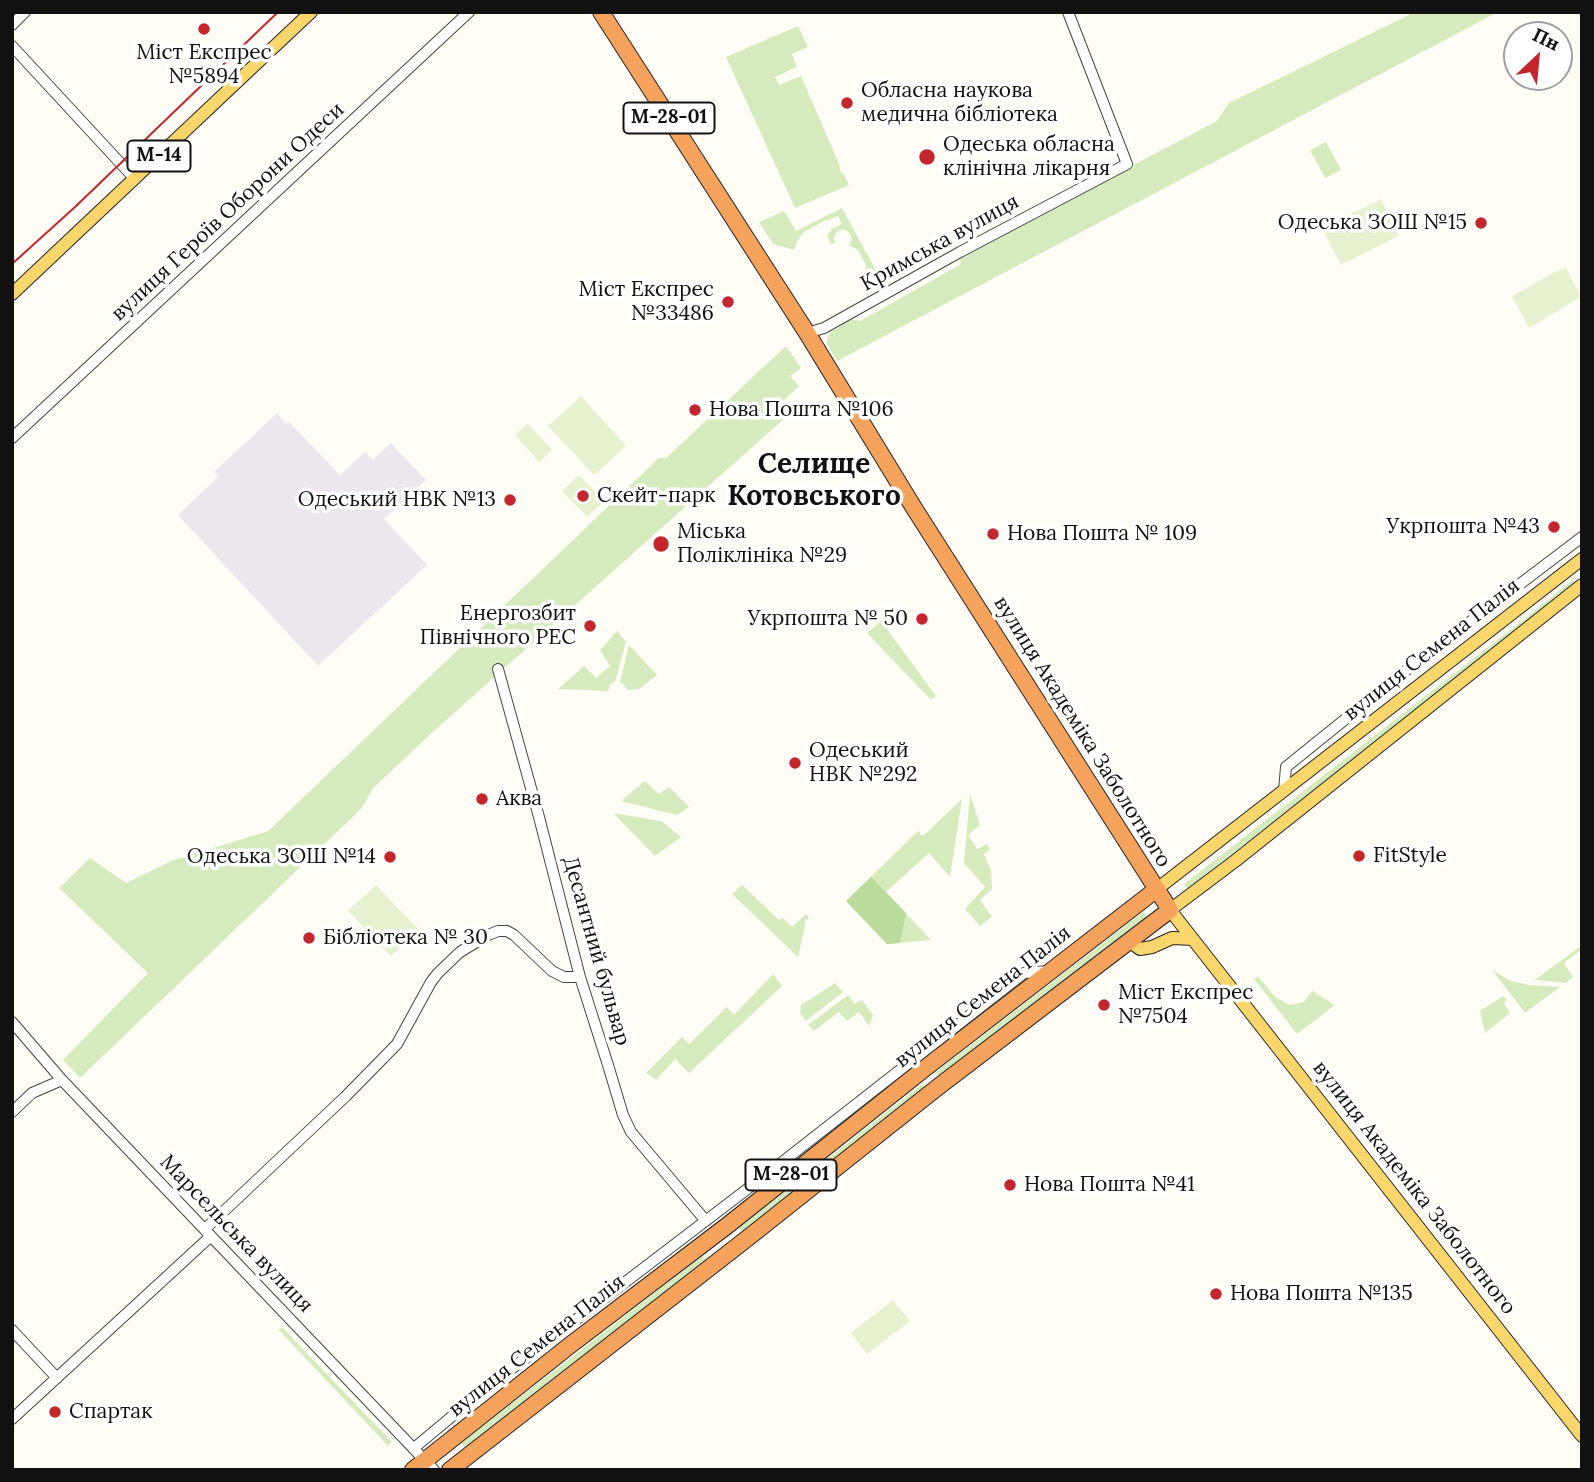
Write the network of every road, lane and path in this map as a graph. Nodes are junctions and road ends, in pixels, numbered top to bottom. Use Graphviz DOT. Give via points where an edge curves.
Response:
graph roads {
  1 [pos="311,12"];
  2 [pos="469,12"];
  3 [pos="601,12"];
  4 [pos="1068,12"];
  5 [pos="12,46"];
  6 [pos="135,179"];
  7 [pos="12,293"];
  8 [pos="807,333"];
  9 [pos="12,439"];
  10 [pos="1582,537"];
  11 [pos="1577,563"];
  12 [pos="1582,583"];
  13 [pos="498,669"];
  14 [pos="1399,675"];
  15 [pos="1413,691"];
  16 [pos="1284,791"];
  17 [pos="1157,889"];
  18 [pos="1170,910"];
  19 [pos="1192,939"];
  20 [pos="1129,941"];
  21 [pos="1051,970"];
  22 [pos="580,977"];
  23 [pos="12,1022"];
  24 [pos="924,1069"];
  25 [pos="62,1080"];
  26 [pos="938,1087"];
  27 [pos="12,1112"];
  28 [pos="705,1220"];
  29 [pos="208,1232"];
  30 [pos="701,1245"];
  31 [pos="715,1262"];
  32 [pos="12,1331"];
  33 [pos="57,1378"];
  34 [pos="12,1419"];
  35 [pos="1582,1436"];
  36 [pos="414,1448"];
  37 [pos="424,1467"];
  38 [pos="450,1470"];
  1 -- 6 [label="main road, М-14"];
  2 -- 9 [label="street, вулиця Героїв Оборони Одеси"];
  3 -- 8 [label="highway, вулиця Академіка Заболотного / М-28-01"];
  4 -- 8 [label="street, Кримська вулиця" via="1127,164 824,328"];
  5 -- 6 [label="street"];
  6 -- 7 [label="main road, М-14"];
  8 -- 17 [label="highway, вулиця Академіка Заболотного / М-28-01"];
  10 -- 14 [label="street"];
  11 -- 12 [label="main road"];
  11 -- 15 [label="main road, вулиця Семена Палія"];
  12 -- 18 [label="main road, вулиця Семена Палія"];
  13 -- 22 [label="street, Десантний бульвар"];
  14 -- 15 [label="street"];
  14 -- 16 [label="street" via="1286,766"];
  15 -- 16 [label="main road, вулиця Семена Палія"];
  16 -- 17 [label="main road, вулиця Семена Палія"];
  17 -- 18 [label="highway, вулиця Академіка Заболотного / М-28-01"];
  17 -- 21 [label="highway, вулиця Семена Палія / М-28-01"];
  18 -- 19 [label="main road, вулиця Академіка Заболотного"];
  18 -- 20 [label="highway, вулиця Семена Палія / М-28-01"];
  19 -- 20 [label="main road" via="1172,938 1140,949"];
  19 -- 35 [label="main road, вулиця Академіка Заболотного"];
  20 -- 26 [label="highway, вулиця Семена Палія / М-28-01"];
  21 -- 24 [label="highway, вулиця Семена Палія / М-28-01"];
  21 -- 28 [label="street" via="1024,973"];
  22 -- 28 [label="street, Десантний бульвар" via="626,1124"];
  22 -- 29 [label="street" via="552,971 507,931 488,935 460,952 431,982 397,1044"];
  23 -- 25 [label="street, Марсельська вулиця"];
  24 -- 26 [label="highway"];
  24 -- 30 [label="highway, вулиця Семена Палія / М-28-01"];
  25 -- 27 [label="street" via="32,1093"];
  25 -- 29 [label="street, Марсельська вулиця"];
  26 -- 31 [label="highway, вулиця Семена Палія / М-28-01"];
  28 -- 36 [label="street"];
  29 -- 33 [label="street"];
  29 -- 36 [label="street, Марсельська вулиця"];
  30 -- 31 [label="highway"];
  30 -- 37 [label="highway, вулиця Семена Палія / М-28-01" via="569,1346"];
  31 -- 38 [label="highway, вулиця Семена Палія / М-28-01"];
  32 -- 33 [label="street"];
  33 -- 34 [label="street"];
  36 -- 37 [label="street, Марсельська вулиця"];
}
